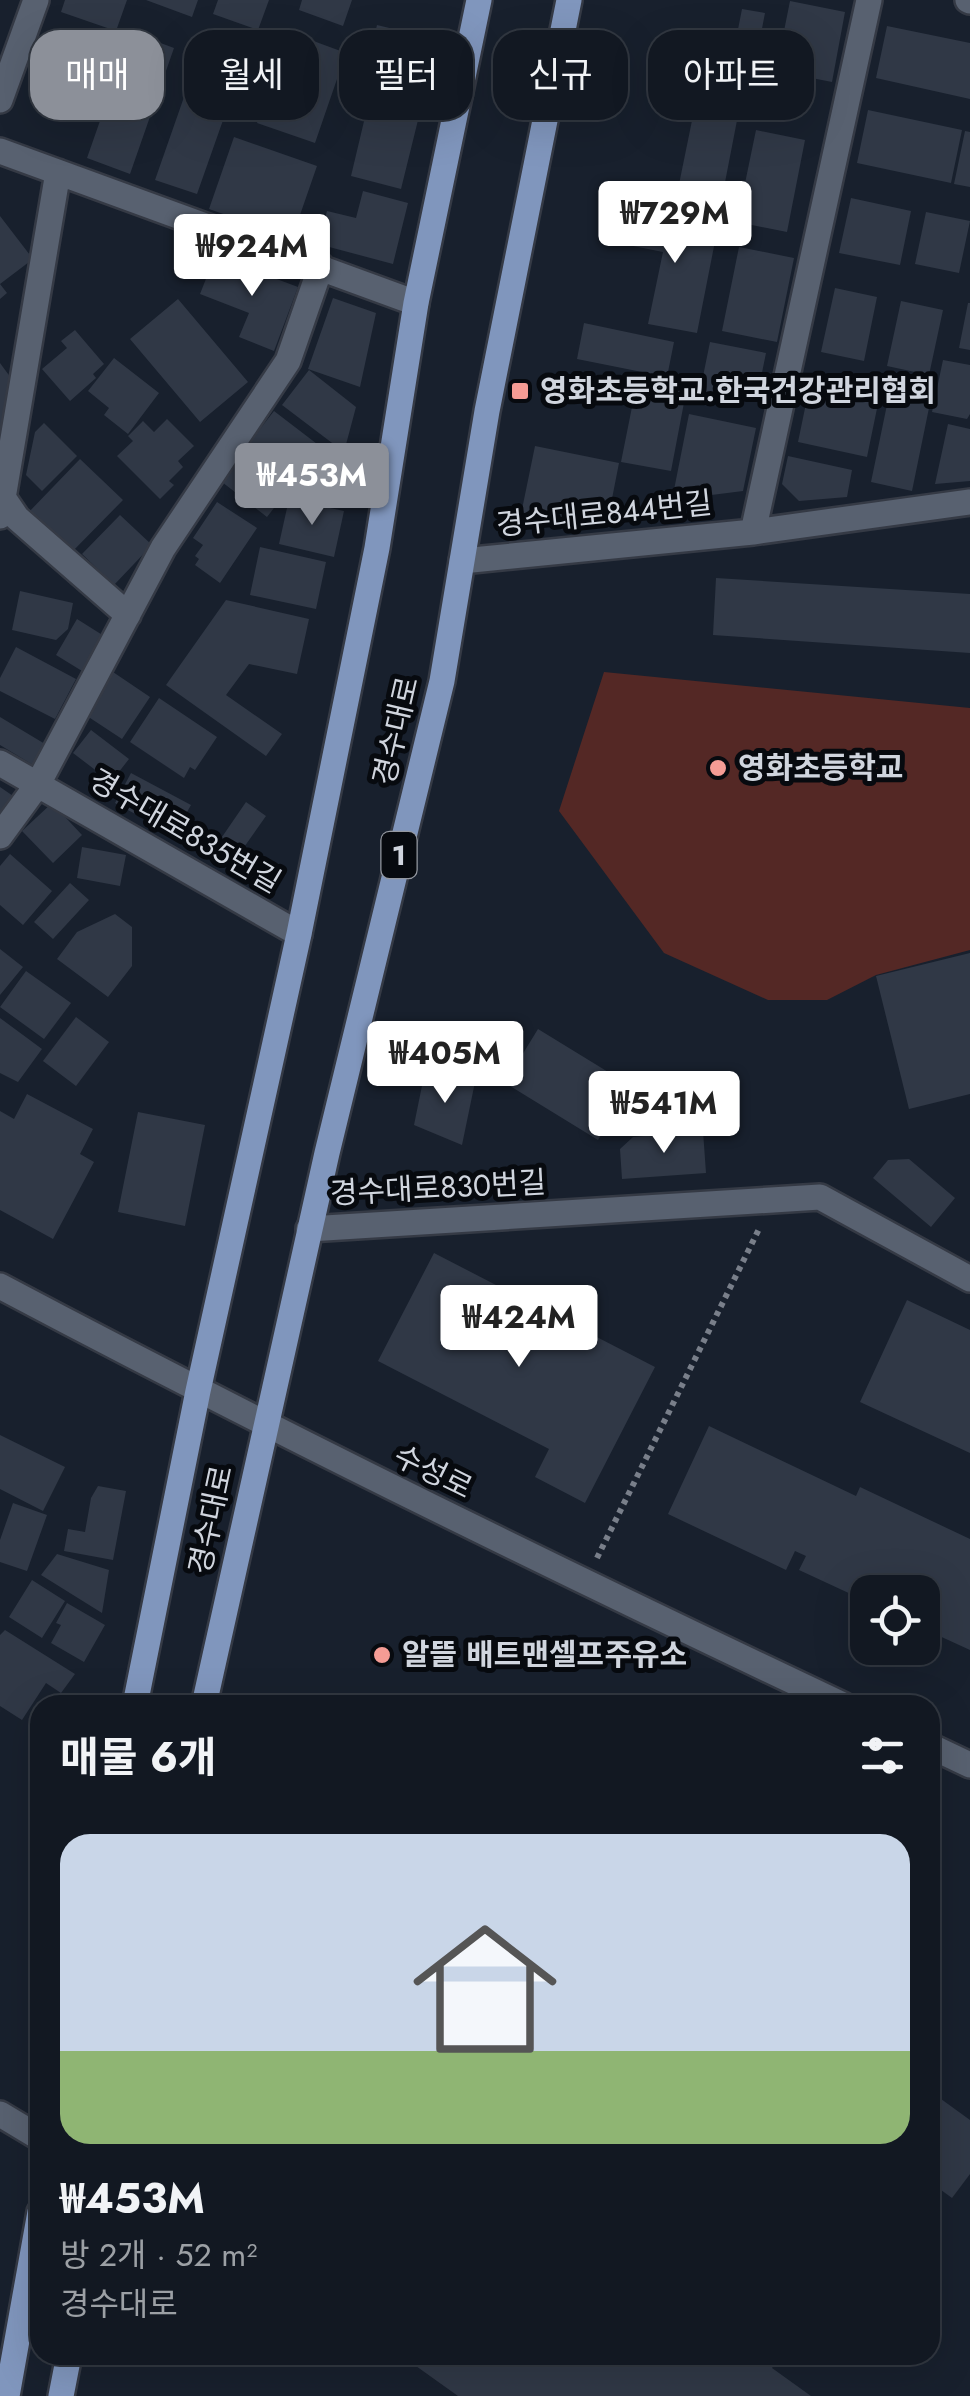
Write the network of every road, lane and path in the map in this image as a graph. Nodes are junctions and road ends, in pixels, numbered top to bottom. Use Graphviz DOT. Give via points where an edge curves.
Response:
graph roads {
  1 [pos="36,0"];
  2 [pos="479,0"];
  3 [pos="569,0"];
  4 [pos="869,0"];
  5 [pos="0,100"];
  6 [pos="0,151"];
  7 [pos="58,172"];
  8 [pos="320,266"];
  9 [pos="416,303"];
  10 [pos="1,502"];
  11 [pos="970,502"];
  12 [pos="753,532"];
  13 [pos="462,560"];
  14 [pos="128,615"];
  15 [pos="0,762"];
  16 [pos="38,784"];
  17 [pos="0,836"];
  18 [pos="299,934"];
  19 [pos="773,1200"];
  20 [pos="310,1229"];
  21 [pos="970,1279"];
  22 [pos="0,1286"];
  23 [pos="198,1391"];
  24 [pos="265,1425"];
  25 [pos="585,1583"];
  26 [pos="137,1695"];
  27 [pos="206,1695"];
  28 [pos="821,1695"];
  29 [pos="940,1751"];
  30 [pos="970,1765"];
  31 [pos="0,2114"];
  32 [pos="30,2132"];
  33 [pos="30,2264"];
  34 [pos="66,2365"];
  35 [pos="5,2393"];
  36 [pos="61,2396"];
  1 -- 5 [label="street"];
  2 -- 9 [label="main road, 경수대로"];
  3 -- 13 [label="main road, 경수대로 / 1"];
  4 -- 12 [label="street, 경수대로844번길"];
  6 -- 7 [label="street"];
  7 -- 8 [label="street"];
  7 -- 10 [label="street"];
  8 -- 9 [label="street"];
  8 -- 14 [label="street, 경수대로835번길" via="288,362 162,548"];
  9 -- 18 [label="main road, 경수대로" via="377,548"];
  10 -- 14 [label="street"];
  11 -- 12 [label="street, 경수대로844번길"];
  12 -- 13 [label="street, 경수대로844번길"];
  13 -- 20 [label="main road, 경수대로 / 1" via="442,680"];
  14 -- 16 [label="street, 경수대로835번길"];
  15 -- 16 [label="street, 경수대로835번길"];
  16 -- 17 [label="street, 경수대로835번길"];
  16 -- 18 [label="street, 경수대로835번길"];
  18 -- 23 [label="main road, 경수대로"];
  19 -- 20 [label="street, 경수대로830번길"];
  19 -- 21 [label="street, 경수대로830번길" via="820,1197"];
  19 -- 25 [label="path"];
  20 -- 24 [label="main road, 경수대로 / 1"];
  22 -- 23 [label="street, 수성로"];
  23 -- 24 [label="street, 수성로"];
  23 -- 26 [label="main road, 경수대로"];
  24 -- 25 [label="street, 수성로"];
  24 -- 27 [label="main road, 경수대로 / 1"];
  25 -- 28 [label="street, 수성로"];
  29 -- 30 [label="street"];
  31 -- 32 [label="street"];
  33 -- 35 [label="main road"];
  34 -- 36 [label="main road"];
}
